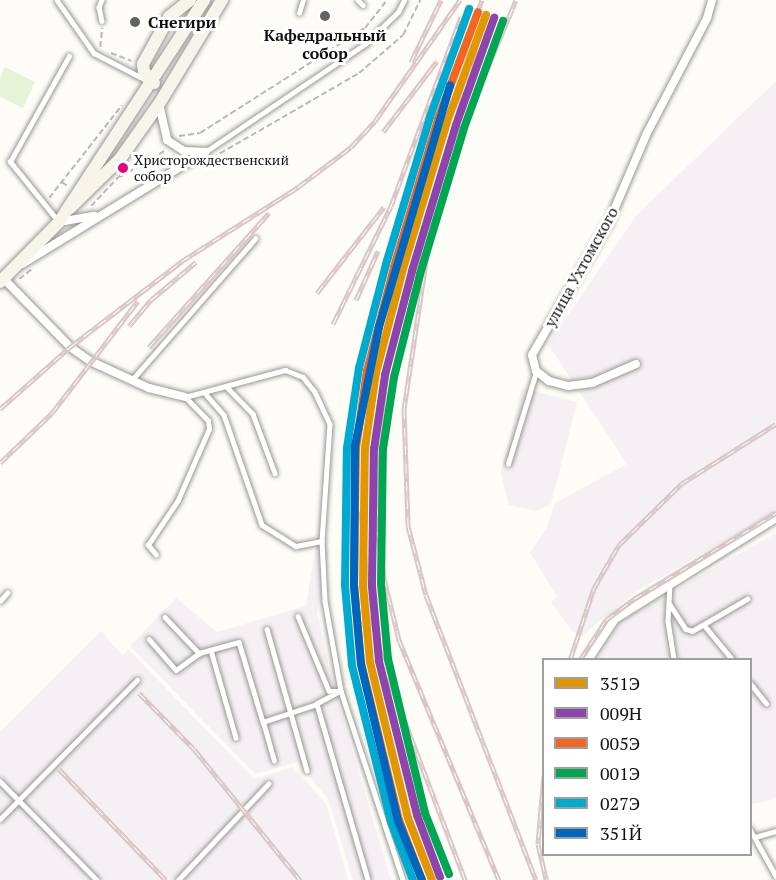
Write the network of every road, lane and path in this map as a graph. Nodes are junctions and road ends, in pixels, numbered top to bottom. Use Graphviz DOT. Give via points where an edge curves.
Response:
graph roads {
  1 [pos="57,0"];
  2 [pos="102,0"];
  3 [pos="190,0"];
  4 [pos="204,0"];
  5 [pos="222,0"];
  6 [pos="303,0"];
  7 [pos="358,0"];
  8 [pos="387,0"];
  9 [pos="404,0"];
  10 [pos="420,0"];
  11 [pos="712,0"];
  12 [pos="363,5"];
  13 [pos="299,13"];
  14 [pos="102,21"];
  15 [pos="100,49"];
  16 [pos="109,52"];
  17 [pos="69,56"];
  18 [pos="136,62"];
  19 [pos="154,83"];
  20 [pos="128,99"];
  21 [pos="159,104"];
  22 [pos="173,131"];
  23 [pos="171,144"];
  24 [pos="206,152"];
  25 [pos="132,161"];
  26 [pos="203,163"];
  27 [pos="120,177"];
  28 [pos="43,205"];
  29 [pos="67,210"];
  30 [pos="102,214"];
  31 [pos="59,222"];
  32 [pos="255,239"];
  33 [pos="34,268"];
  34 [pos="5,278"];
  35 [pos="636,364"];
  36 [pos="536,371"];
  37 [pos="131,381"];
  38 [pos="226,386"];
  39 [pos="204,392"];
  40 [pos="185,397"];
  41 [pos="507,464"];
  42 [pos="275,473"];
  43 [pos="776,518"];
  44 [pos="322,542"];
  45 [pos="156,555"];
  46 [pos="670,584"];
  47 [pos="8,593"];
  48 [pos="747,599"];
  49 [pos="0,601"];
  50 [pos="669,603"];
  51 [pos="298,616"];
  52 [pos="165,617"];
  53 [pos="704,625"];
  54 [pos="267,629"];
  55 [pos="149,639"];
  56 [pos="211,650"];
  57 [pos="199,653"];
  58 [pos="589,658"];
  59 [pos="674,658"];
  60 [pos="731,658"];
  61 [pos="137,680"];
  62 [pos="752,686"];
  63 [pos="341,691"];
  64 [pos="766,703"];
  65 [pos="317,704"];
  66 [pos="291,713"];
  67 [pos="263,722"];
  68 [pos="236,738"];
  69 [pos="274,761"];
  70 [pos="307,770"];
  71 [pos="0,781"];
  72 [pos="268,784"];
  73 [pos="20,799"];
  74 [pos="0,819"];
  75 [pos="776,831"];
  76 [pos="752,832"];
  77 [pos="755,837"];
  78 [pos="776,876"];
  79 [pos="97,880"];
  80 [pos="178,880"];
  81 [pos="368,880"];
  82 [pos="403,880"];
  1 -- 19 [label="lane" via="94,53 129,74"];
  2 -- 14 [label="lane"];
  3 -- 19 [label="main road" via="170,17 143,64 144,72"];
  4 -- 19 [label="main road"];
  5 -- 21 [label="main road"];
  6 -- 13 [label="lane"];
  7 -- 12 [label="lane"];
  8 -- 22 [label="path" via="365,28 200,133 178,136"];
  9 -- 24 [label="lane" via="398,12 365,44"];
  10 -- 26 [label="path" via="403,35 359,73"];
  11 -- 36 [label="street, улица Ухтомского" via="707,18 647,133 608,224 533,350"];
  14 -- 15 [label="path"];
  16 -- 18 [label="path"];
  17 -- 28 [label="lane" via="10,162"];
  19 -- 29 [label="main road"];
  20 -- 28 [label="path"];
  21 -- 23 [label="street" via="163,132"];
  21 -- 29 [label="main road" via="120,159"];
  23 -- 24 [label="street" via="184,151"];
  23 -- 27 [label="path" via="162,154"];
  24 -- 30 [label="street"];
  25 -- 27 [label="path"];
  27 -- 30 [label="path" via="90,206"];
  28 -- 31 [label="lane"];
  29 -- 31 [label="main road"];
  30 -- 31 [label="street"];
  30 -- 34 [label="street"];
  31 -- 34 [label="main road"];
  32 -- 37 [label="lane"];
  33 -- 34 [label="path"];
  34 -- 37 [label="street" via="69,347"];
  35 -- 36 [label="street" via="592,383 568,386 549,381"];
  36 -- 41 [label="lane"];
  37 -- 40 [label="street"];
  38 -- 39 [label="lane"];
  38 -- 42 [label="lane" via="253,414"];
  38 -- 44 [label="lane" via="289,370 303,377 315,392 330,424"];
  39 -- 40 [label="lane"];
  39 -- 44 [label="lane" via="224,415 262,525 296,546"];
  40 -- 45 [label="lane" via="208,421 209,429 178,500 148,545"];
  43 -- 46 [label="street"];
  44 -- 63 [label="lane" via="325,602"];
  46 -- 50 [label="lane"];
  46 -- 58 [label="street" via="615,619"];
  47 -- 49 [label="lane"];
  48 -- 53 [label="lane"];
  50 -- 53 [label="lane" via="686,629 692,631"];
  50 -- 59 [label="lane"];
  51 -- 63 [label="lane" via="329,691"];
  52 -- 57 [label="lane"];
  53 -- 60 [label="lane"];
  54 -- 66 [label="lane"];
  55 -- 57 [label="lane" via="176,670"];
  56 -- 57 [label="lane"];
  56 -- 67 [label="lane" via="239,642"];
  56 -- 68 [label="lane"];
  61 -- 73 [label="lane"];
  62 -- 64 [label="lane"];
  63 -- 65 [label="lane"];
  63 -- 82 [label="lane"];
  65 -- 66 [label="lane"];
  65 -- 81 [label="lane"];
  66 -- 67 [label="lane"];
  66 -- 70 [label="lane"];
  67 -- 69 [label="lane"];
  71 -- 73 [label="lane"];
  72 -- 80 [label="lane"];
  73 -- 74 [label="lane"];
  73 -- 79 [label="lane"];
  75 -- 77 [label="lane"];
  76 -- 77 [label="lane"];
  77 -- 78 [label="lane"];
}
